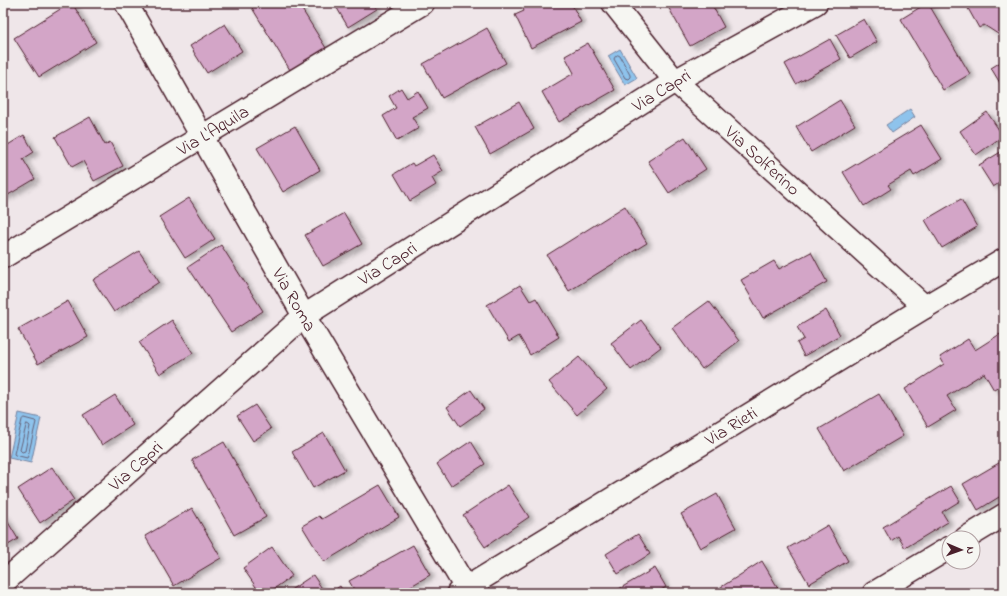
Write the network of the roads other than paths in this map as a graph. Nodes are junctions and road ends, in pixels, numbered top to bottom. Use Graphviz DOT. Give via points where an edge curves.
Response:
graph roads {
  1 [pos="126,3"];
  2 [pos="423,3"];
  3 [pos="613,3"];
  4 [pos="816,3"];
  5 [pos="675,81"];
  6 [pos="202,136"];
  7 [pos="3,257"];
  8 [pos="1004,260"];
  9 [pos="925,307"];
  10 [pos="304,316"];
  11 [pos="1004,515"];
  12 [pos="979,530"];
  13 [pos="941,553"];
  14 [pos="3,583"];
  15 [pos="464,591"];
  16 [pos="874,593"];
  1 -- 6 [label="street, Via Roma"];
  2 -- 6 [label="street, Via L'Aquila"];
  3 -- 5 [label="street, Via Solferino"];
  4 -- 5 [label="street, Via Capri"];
  5 -- 9 [label="street, Via Solferino"];
  5 -- 10 [label="street, Via Capri"];
  6 -- 7 [label="street, Via L'Aquila"];
  6 -- 10 [label="street, Via Roma"];
  8 -- 9 [label="street, Via Rieti"];
  9 -- 15 [label="street, Via Rieti"];
  10 -- 14 [label="street, Via Capri"];
  10 -- 15 [label="street, Via Roma"];
  11 -- 12 [label="street"];
  13 -- 16 [label="street"];
}
